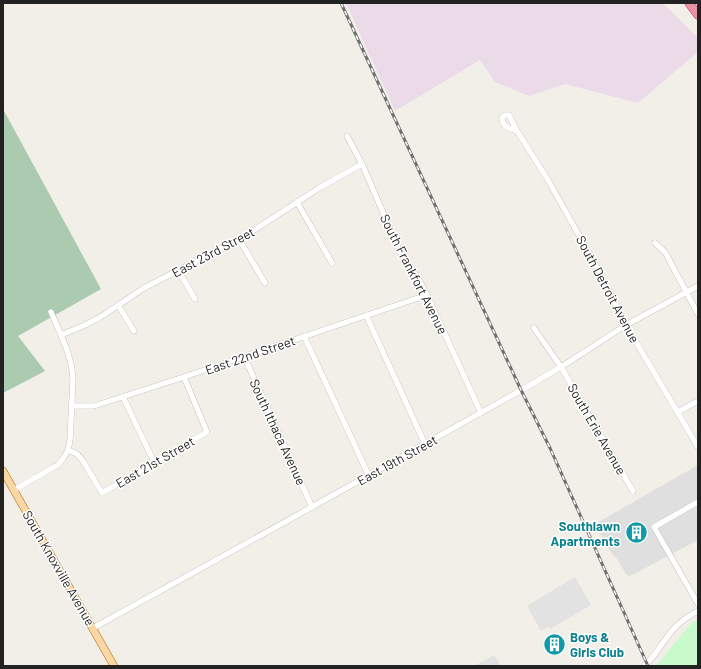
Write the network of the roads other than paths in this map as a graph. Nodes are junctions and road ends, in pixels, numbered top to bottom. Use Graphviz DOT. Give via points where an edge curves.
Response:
graph roads {
  1 [pos="689,3"];
  2 [pos="698,16"];
  3 [pos="517,131"];
  4 [pos="346,136"];
  5 [pos="362,164"];
  6 [pos="297,202"];
  7 [pos="239,239"];
  8 [pos="655,243"];
  9 [pos="332,263"];
  10 [pos="178,270"];
  11 [pos="265,283"];
  12 [pos="698,286"];
  13 [pos="686,292"];
  14 [pos="427,294"];
  15 [pos="195,299"];
  16 [pos="118,305"];
  17 [pos="51,312"];
  18 [pos="698,314"];
  19 [pos="366,315"];
  20 [pos="626,325"];
  21 [pos="534,328"];
  22 [pos="134,331"];
  23 [pos="61,335"];
  24 [pos="304,336"];
  25 [pos="244,356"];
  26 [pos="561,367"];
  27 [pos="184,377"];
  28 [pos="123,397"];
  29 [pos="698,401"];
  30 [pos="72,406"];
  31 [pos="678,412"];
  32 [pos="481,413"];
  33 [pos="425,444"];
  34 [pos="698,447"];
  35 [pos="68,450"];
  36 [pos="154,462"];
  37 [pos="3,471"];
  38 [pos="369,476"];
  39 [pos="14,490"];
  40 [pos="633,491"];
  41 [pos="698,502"];
  42 [pos="312,507"];
  43 [pos="698,604"];
  44 [pos="698,610"];
  45 [pos="93,628"];
  46 [pos="114,666"];
  47 [pos="644,666"];
  1 -- 2 [label="highway"];
  3 -- 20 [label="street, South Detroit Avenue" via="574,225"];
  4 -- 5 [label="street, South Frankfort Avenue"];
  5 -- 6 [label="street, East 23rd Street"];
  5 -- 14 [label="street, South Frankfort Avenue" via="400,252"];
  6 -- 7 [label="street, East 23rd Street"];
  6 -- 9 [label="street"];
  7 -- 10 [label="street, East 23rd Street"];
  7 -- 11 [label="street"];
  8 -- 13 [label="street" via="665,252"];
  10 -- 15 [label="street"];
  10 -- 16 [label="street, East 23rd Street"];
  12 -- 13 [label="street, East 19th Street"];
  13 -- 18 [label="street"];
  13 -- 20 [label="street, East 19th Street"];
  14 -- 19 [label="street, East 22nd Street"];
  14 -- 32 [label="street, South Frankfort Avenue"];
  16 -- 22 [label="street"];
  16 -- 23 [label="street, East 23rd Street" via="99,318"];
  17 -- 23 [label="street"];
  19 -- 24 [label="street, East 22nd Street"];
  19 -- 33 [label="street"];
  20 -- 26 [label="street, East 19th Street"];
  20 -- 31 [label="street, South Detroit Avenue"];
  21 -- 26 [label="street, South Erie Avenue"];
  23 -- 30 [label="street" via="73,370"];
  24 -- 25 [label="street, East 22nd Street"];
  24 -- 38 [label="street"];
  25 -- 27 [label="street, East 22nd Street"];
  25 -- 42 [label="street, South Ithaca Avenue"];
  26 -- 32 [label="street, East 19th Street"];
  26 -- 40 [label="street, South Erie Avenue"];
  27 -- 28 [label="street, East 22nd Street"];
  27 -- 36 [label="street, East 21st Street" via="208,432"];
  28 -- 30 [label="street, East 22nd Street" via="94,406"];
  28 -- 36 [label="street"];
  29 -- 31 [label="street"];
  30 -- 35 [label="street"];
  31 -- 34 [label="street, South Detroit Avenue"];
  32 -- 33 [label="street, East 19th Street"];
  33 -- 38 [label="street, East 19th Street"];
  35 -- 36 [label="street, East 21st Street" via="77,454 83,461 102,493"];
  35 -- 39 [label="street" via="54,467"];
  37 -- 39 [label="main road, South Knoxville Avenue"];
  38 -- 42 [label="street, East 19th Street"];
  39 -- 45 [label="main road, South Knoxville Avenue"];
  41 -- 43 [label="street" via="654,527"];
  42 -- 45 [label="street, East 19th Street"];
  44 -- 47 [label="street" via="678,624"];
  45 -- 46 [label="main road, South Knoxville Avenue"];
}
